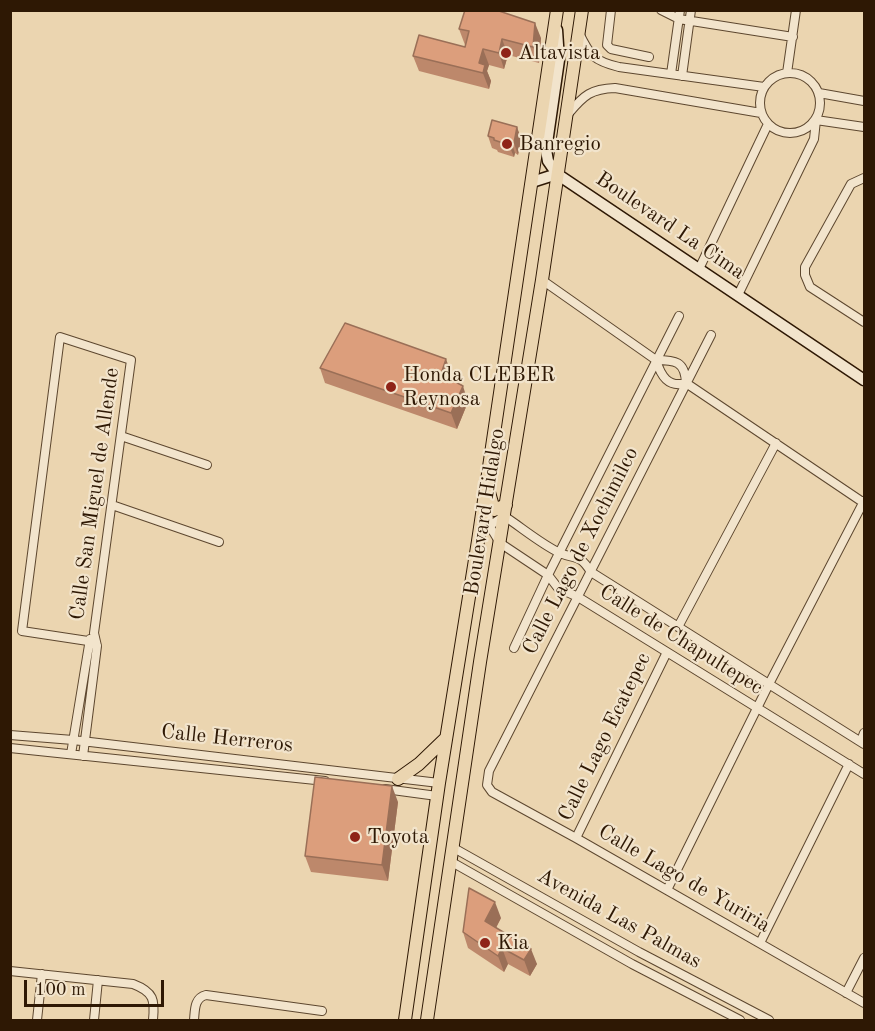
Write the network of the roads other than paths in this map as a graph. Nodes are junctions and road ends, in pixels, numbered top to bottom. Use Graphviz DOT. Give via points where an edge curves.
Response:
graph roads {
  1 [pos="582,10"];
  2 [pos="611,10"];
  3 [pos="661,10"];
  4 [pos="680,10"];
  5 [pos="691,10"];
  6 [pos="796,10"];
  7 [pos="557,14"];
  8 [pos="679,20"];
  9 [pos="690,21"];
  10 [pos="579,31"];
  11 [pos="793,37"];
  12 [pos="649,57"];
  13 [pos="788,73"];
  14 [pos="671,74"];
  15 [pos="681,76"];
  16 [pos="764,87"];
  17 [pos="819,93"];
  18 [pos="864,101"];
  19 [pos="761,113"];
  20 [pos="566,116"];
  21 [pos="816,120"];
  22 [pos="768,124"];
  23 [pos="864,127"];
  24 [pos="557,174"];
  25 [pos="864,178"];
  26 [pos="532,182"];
  27 [pos="699,269"];
  28 [pos="542,280"];
  29 [pos="738,295"];
  30 [pos="679,316"];
  31 [pos="864,322"];
  32 [pos="711,335"];
  33 [pos="656,360"];
  34 [pos="864,380"];
  35 [pos="686,383"];
  36 [pos="121,436"];
  37 [pos="776,443"];
  38 [pos="207,465"];
  39 [pos="486,485"];
  40 [pos="864,502"];
  41 [pos="112,505"];
  42 [pos="505,510"];
  43 [pos="489,525"];
  44 [pos="219,542"];
  45 [pos="478,542"];
  46 [pos="500,543"];
  47 [pos="560,553"];
  48 [pos="591,572"];
  49 [pos="548,575"];
  50 [pos="578,597"];
  51 [pos="678,627"];
  52 [pos="94,633"];
  53 [pos="88,641"];
  54 [pos="97,646"];
  55 [pos="514,648"];
  56 [pos="667,652"];
  57 [pos="769,684"];
  58 [pos="80,696"];
  59 [pos="91,697"];
  60 [pos="757,708"];
  61 [pos="864,733"];
  62 [pos="10,735"];
  63 [pos="446,738"];
  64 [pos="73,740"];
  65 [pos="85,741"];
  66 [pos="862,742"];
  67 [pos="140,747"];
  68 [pos="10,748"];
  69 [pos="71,754"];
  70 [pos="83,756"];
  71 [pos="138,762"];
  72 [pos="849,764"];
  73 [pos="864,774"];
  74 [pos="398,779"];
  75 [pos="339,783"];
  76 [pos="439,783"];
  77 [pos="488,785"];
  78 [pos="373,787"];
  79 [pos="437,796"];
  80 [pos="576,838"];
  81 [pos="452,847"];
  82 [pos="450,861"];
  83 [pos="486,866"];
  84 [pos="480,878"];
  85 [pos="667,890"];
  86 [pos="760,943"];
  87 [pos="639,952"];
  88 [pos="864,958"];
  89 [pos="632,964"];
  90 [pos="10,971"];
  91 [pos="42,974"];
  92 [pos="98,980"];
  93 [pos="846,993"];
  94 [pos="864,1003"];
  95 [pos="322,1011"];
  96 [pos="37,1020"];
  97 [pos="94,1020"];
  98 [pos="153,1020"];
  99 [pos="194,1020"];
  100 [pos="405,1020"];
  101 [pos="427,1020"];
  102 [pos="740,1020"];
  103 [pos="770,1020"];
  1 -- 10 [label="main road, Boulevard Hidalgo"];
  2 -- 12 [label="street" via="607,45 610,49"];
  3 -- 8 [label="street"];
  4 -- 8 [label="street"];
  5 -- 9 [label="street"];
  6 -- 11 [label="street"];
  7 -- 24 [label="street" via="559,60 546,150"];
  7 -- 26 [label="main road, Boulevard Hidalgo"];
  8 -- 9 [label="street"];
  8 -- 14 [label="street"];
  9 -- 11 [label="street"];
  9 -- 15 [label="street"];
  10 -- 14 [label="street" via="589,53 600,62"];
  10 -- 20 [label="main road, Boulevard Hidalgo"];
  11 -- 13 [label="street"];
  13 -- 16 [label="street" via="775,77"];
  13 -- 17 [label="street" via="807,77"];
  14 -- 15 [label="street"];
  15 -- 16 [label="street"];
  16 -- 19 [label="street"];
  17 -- 18 [label="street"];
  17 -- 21 [label="street"];
  19 -- 20 [label="street" via="601,88 579,100"];
  19 -- 22 [label="street"];
  20 -- 24 [label="main road, Boulevard Hidalgo"];
  21 -- 22 [label="street" via="793,134 779,132"];
  21 -- 23 [label="street"];
  21 -- 29 [label="street" via="813,139"];
  22 -- 27 [label="street"];
  24 -- 26 [label="street"];
  24 -- 27 [label="street, Boulevard La Cima"];
  24 -- 28 [label="main road, Boulevard Hidalgo"];
  25 -- 31 [label="street" via="851,184 805,267 810,287"];
  26 -- 39 [label="main road, Boulevard Hidalgo"];
  27 -- 29 [label="street, Boulevard La Cima"];
  28 -- 33 [label="street"];
  28 -- 42 [label="main road, Boulevard Hidalgo"];
  29 -- 34 [label="street, Boulevard La Cima"];
  30 -- 33 [label="street, Calle Lago de Xochimilco"];
  32 -- 35 [label="street, Calle Lago de Xochimilco"];
  33 -- 35 [label="street" via="661,374 672,385"];
  33 -- 35 [label="street" via="678,363 686,373"];
  33 -- 47 [label="street, Calle Lago de Xochimilco"];
  35 -- 37 [label="street"];
  35 -- 48 [label="street, Calle Lago de Xochimilco"];
  36 -- 38 [label="street"];
  36 -- 41 [label="street, Calle San Miguel de Allende"];
  36 -- 53 [label="street, Calle San Miguel de Allende" via="131,360 60,337 22,631"];
  37 -- 40 [label="street"];
  37 -- 51 [label="street"];
  39 -- 42 [label="main road" via="494,510"];
  39 -- 43 [label="street, Calle de Chapultepec"];
  39 -- 45 [label="main road, Boulevard Hidalgo"];
  40 -- 57 [label="street"];
  41 -- 44 [label="street"];
  41 -- 52 [label="street, Calle San Miguel de Allende"];
  42 -- 43 [label="street"];
  42 -- 46 [label="main road, Boulevard Hidalgo"];
  42 -- 47 [label="street, Calle de Chapultepec"];
  43 -- 45 [label="street"];
  43 -- 46 [label="street, Calle de Chapultepec"];
  45 -- 46 [label="main road" via="490,537"];
  45 -- 63 [label="main road, Boulevard Hidalgo"];
  46 -- 49 [label="street, Calle de Chapultepec"];
  46 -- 81 [label="main road, Boulevard Hidalgo"];
  47 -- 48 [label="street, Calle de Chapultepec" via="582,560"];
  47 -- 49 [label="street, Calle Lago de Xochimilco"];
  48 -- 50 [label="street, Calle Lago de Xochimilco"];
  48 -- 51 [label="street, Calle de Chapultepec"];
  49 -- 50 [label="street, Calle de Chapultepec" via="558,588"];
  49 -- 55 [label="street, Calle Lago de Xochimilco"];
  50 -- 56 [label="street, Calle de Chapultepec"];
  50 -- 77 [label="street, Calle Lago de Xochimilco" via="489,771"];
  51 -- 57 [label="street, Calle de Chapultepec"];
  52 -- 53 [label="street"];
  52 -- 54 [label="street"];
  53 -- 54 [label="street"];
  53 -- 58 [label="street"];
  54 -- 59 [label="street"];
  56 -- 60 [label="street, Calle de Chapultepec"];
  56 -- 80 [label="street, Calle Lago Ecatepec"];
  57 -- 60 [label="street"];
  57 -- 66 [label="street, Calle de Chapultepec"];
  58 -- 59 [label="street"];
  58 -- 64 [label="street"];
  59 -- 65 [label="street"];
  60 -- 72 [label="street, Calle de Chapultepec"];
  60 -- 85 [label="street"];
  61 -- 66 [label="street"];
  62 -- 64 [label="street, Calle Herreros"];
  63 -- 74 [label="main road"];
  63 -- 76 [label="main road, Boulevard Hidalgo"];
  64 -- 65 [label="street, Calle Herreros"];
  64 -- 69 [label="street"];
  65 -- 67 [label="street, Calle Herreros"];
  65 -- 70 [label="street"];
  67 -- 71 [label="street"];
  67 -- 74 [label="street, Calle Herreros"];
  68 -- 69 [label="street, Calle Herreros"];
  69 -- 70 [label="street, Calle Herreros"];
  70 -- 71 [label="street, Calle Herreros"];
  71 -- 75 [label="street, Calle Herreros"];
  72 -- 73 [label="street, Calle de Chapultepec"];
  72 -- 86 [label="street"];
  74 -- 76 [label="street, Calle Herreros"];
  76 -- 79 [label="main road, Boulevard Hidalgo"];
  77 -- 80 [label="street, Calle Lago de Yuriria" via="492,792"];
  78 -- 79 [label="street"];
  79 -- 100 [label="main road, Boulevard Hidalgo"];
  80 -- 85 [label="street, Calle Lago de Yuriria"];
  81 -- 82 [label="main road, Boulevard Hidalgo"];
  81 -- 83 [label="street, Avenida Las Palmas"];
  82 -- 84 [label="street, Avenida Las Palmas"];
  82 -- 101 [label="main road, Boulevard Hidalgo"];
  83 -- 84 [label="street"];
  83 -- 87 [label="street, Avenida Las Palmas"];
  84 -- 89 [label="street, Avenida Las Palmas"];
  85 -- 86 [label="street, Calle Lago de Yuriria"];
  86 -- 93 [label="street, Calle Lago de Yuriria"];
  87 -- 89 [label="street"];
  87 -- 103 [label="street, Avenida Las Palmas"];
  88 -- 93 [label="street"];
  89 -- 102 [label="street, Avenida Las Palmas"];
  90 -- 91 [label="street"];
  91 -- 92 [label="street"];
  91 -- 96 [label="street"];
  92 -- 97 [label="street"];
  92 -- 98 [label="street" via="144,988 154,1004"];
  93 -- 94 [label="street, Calle Lago de Yuriria"];
  95 -- 99 [label="street" via="206,995 196,1003"];
}
